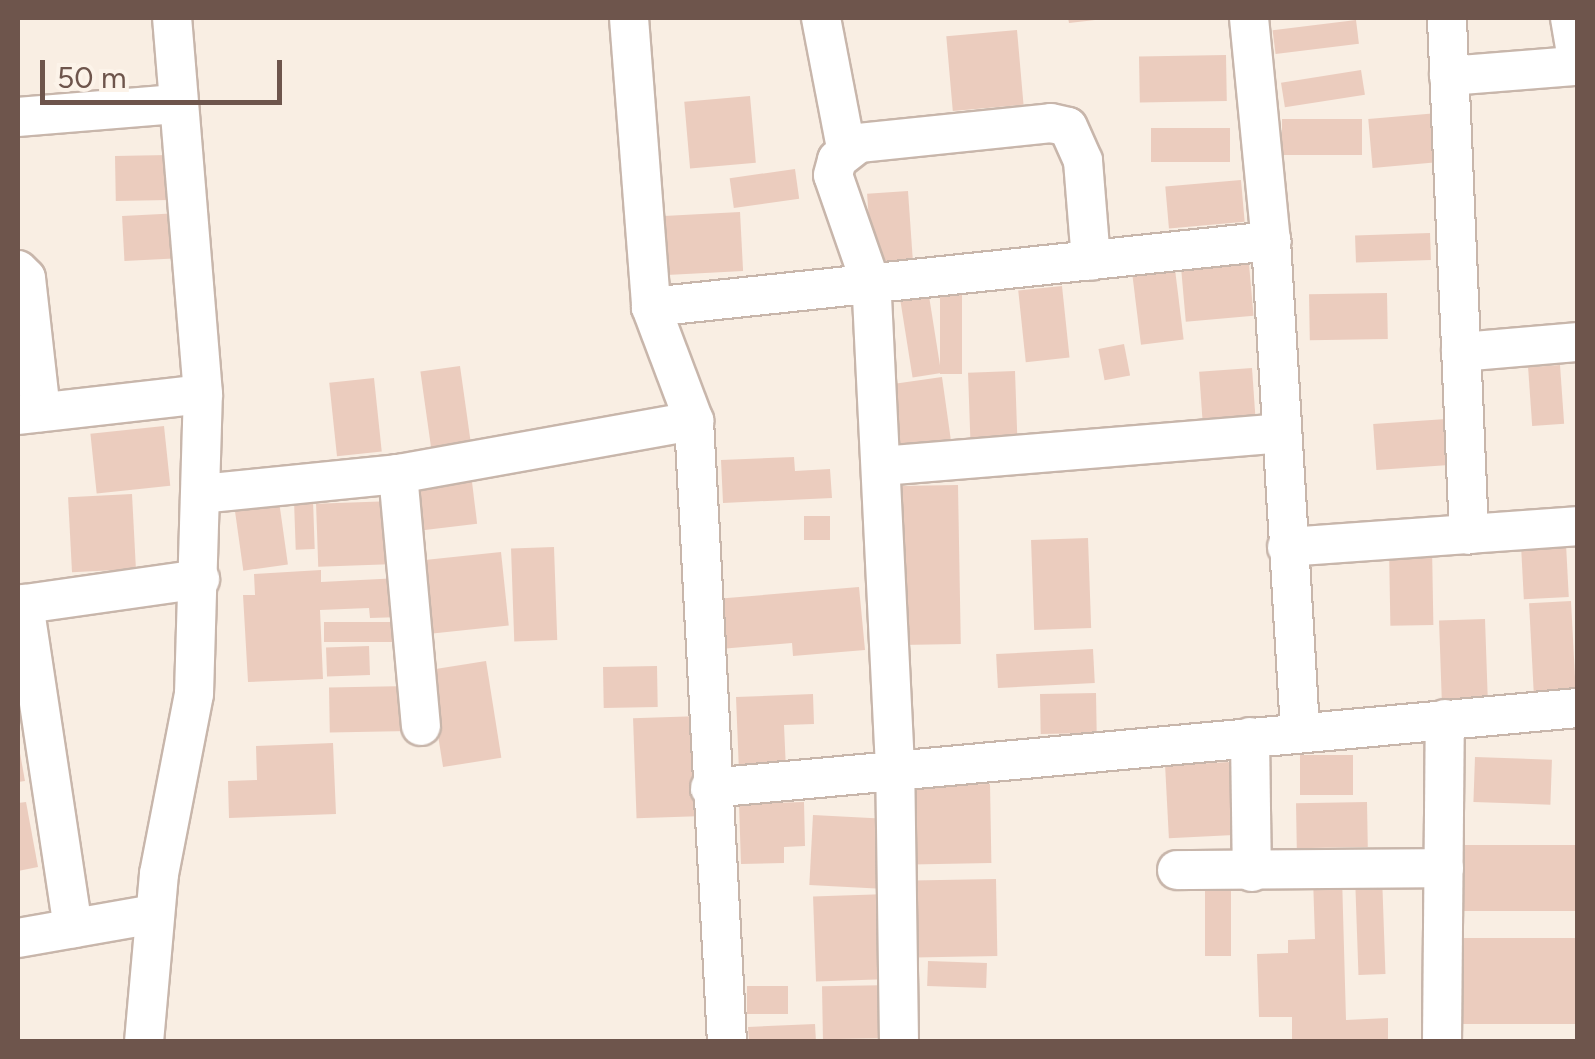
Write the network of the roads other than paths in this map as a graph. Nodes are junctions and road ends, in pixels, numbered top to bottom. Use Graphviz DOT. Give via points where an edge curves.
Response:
graph roads {
  1 [pos="172,18"];
  2 [pos="629,18"];
  3 [pos="821,18"];
  4 [pos="1249,18"];
  5 [pos="1570,18"];
  6 [pos="1446,20"];
  7 [pos="1576,66"];
  8 [pos="1449,76"];
  9 [pos="175,104"];
  10 [pos="18,118"];
  11 [pos="846,148"];
  12 [pos="1271,242"];
  13 [pos="1090,261"];
  14 [pos="18,270"];
  15 [pos="870,284"];
  16 [pos="650,307"];
  17 [pos="1578,342"];
  18 [pos="1462,352"];
  19 [pos="202,394"];
  20 [pos="29,414"];
  21 [pos="694,420"];
  22 [pos="1280,433"];
  23 [pos="882,466"];
  24 [pos="398,474"];
  25 [pos="201,494"];
  26 [pos="1578,526"];
  27 [pos="1470,535"];
  28 [pos="1287,547"];
  29 [pos="200,578"];
  30 [pos="21,604"];
  31 [pos="1578,708"];
  32 [pos="1445,719"];
  33 [pos="420,726"];
  34 [pos="1300,732"];
  35 [pos="1250,737"];
  36 [pos="895,767"];
  37 [pos="35,786"];
  38 [pos="710,788"];
  39 [pos="1444,868"];
  40 [pos="1177,870"];
  41 [pos="1252,872"];
  42 [pos="154,914"];
  43 [pos="74,928"];
  44 [pos="18,938"];
  45 [pos="144,1042"];
  46 [pos="727,1042"];
  47 [pos="898,1042"];
  48 [pos="1442,1042"];
  1 -- 9 [label="street"];
  2 -- 16 [label="street"];
  3 -- 11 [label="street"];
  4 -- 12 [label="street"];
  5 -- 7 [label="street"];
  6 -- 8 [label="street"];
  7 -- 8 [label="street"];
  8 -- 18 [label="street"];
  9 -- 10 [label="street"];
  9 -- 19 [label="street"];
  11 -- 13 [label="street" via="1051,123 1068,127 1083,161"];
  11 -- 15 [label="street" via="833,175"];
  12 -- 13 [label="street"];
  12 -- 22 [label="street"];
  13 -- 15 [label="street"];
  14 -- 20 [label="street" via="26,278"];
  15 -- 16 [label="street"];
  15 -- 23 [label="street"];
  16 -- 21 [label="street"];
  17 -- 18 [label="street"];
  18 -- 27 [label="street"];
  19 -- 20 [label="street"];
  19 -- 25 [label="street"];
  21 -- 24 [label="street"];
  21 -- 38 [label="street"];
  22 -- 23 [label="street"];
  22 -- 28 [label="street"];
  23 -- 36 [label="street"];
  24 -- 25 [label="street"];
  24 -- 33 [label="street"];
  25 -- 29 [label="street"];
  26 -- 27 [label="street"];
  27 -- 28 [label="street"];
  28 -- 34 [label="street"];
  29 -- 30 [label="street"];
  29 -- 42 [label="street" via="194,694"];
  30 -- 37 [label="street"];
  31 -- 32 [label="street"];
  32 -- 34 [label="street"];
  32 -- 39 [label="street"];
  34 -- 35 [label="street"];
  35 -- 36 [label="street"];
  35 -- 41 [label="street"];
  36 -- 38 [label="street"];
  36 -- 47 [label="street"];
  37 -- 43 [label="street"];
  38 -- 46 [label="street"];
  39 -- 41 [label="street"];
  39 -- 48 [label="street"];
  40 -- 41 [label="street"];
  42 -- 43 [label="street"];
  42 -- 45 [label="street"];
  43 -- 44 [label="street"];
}
